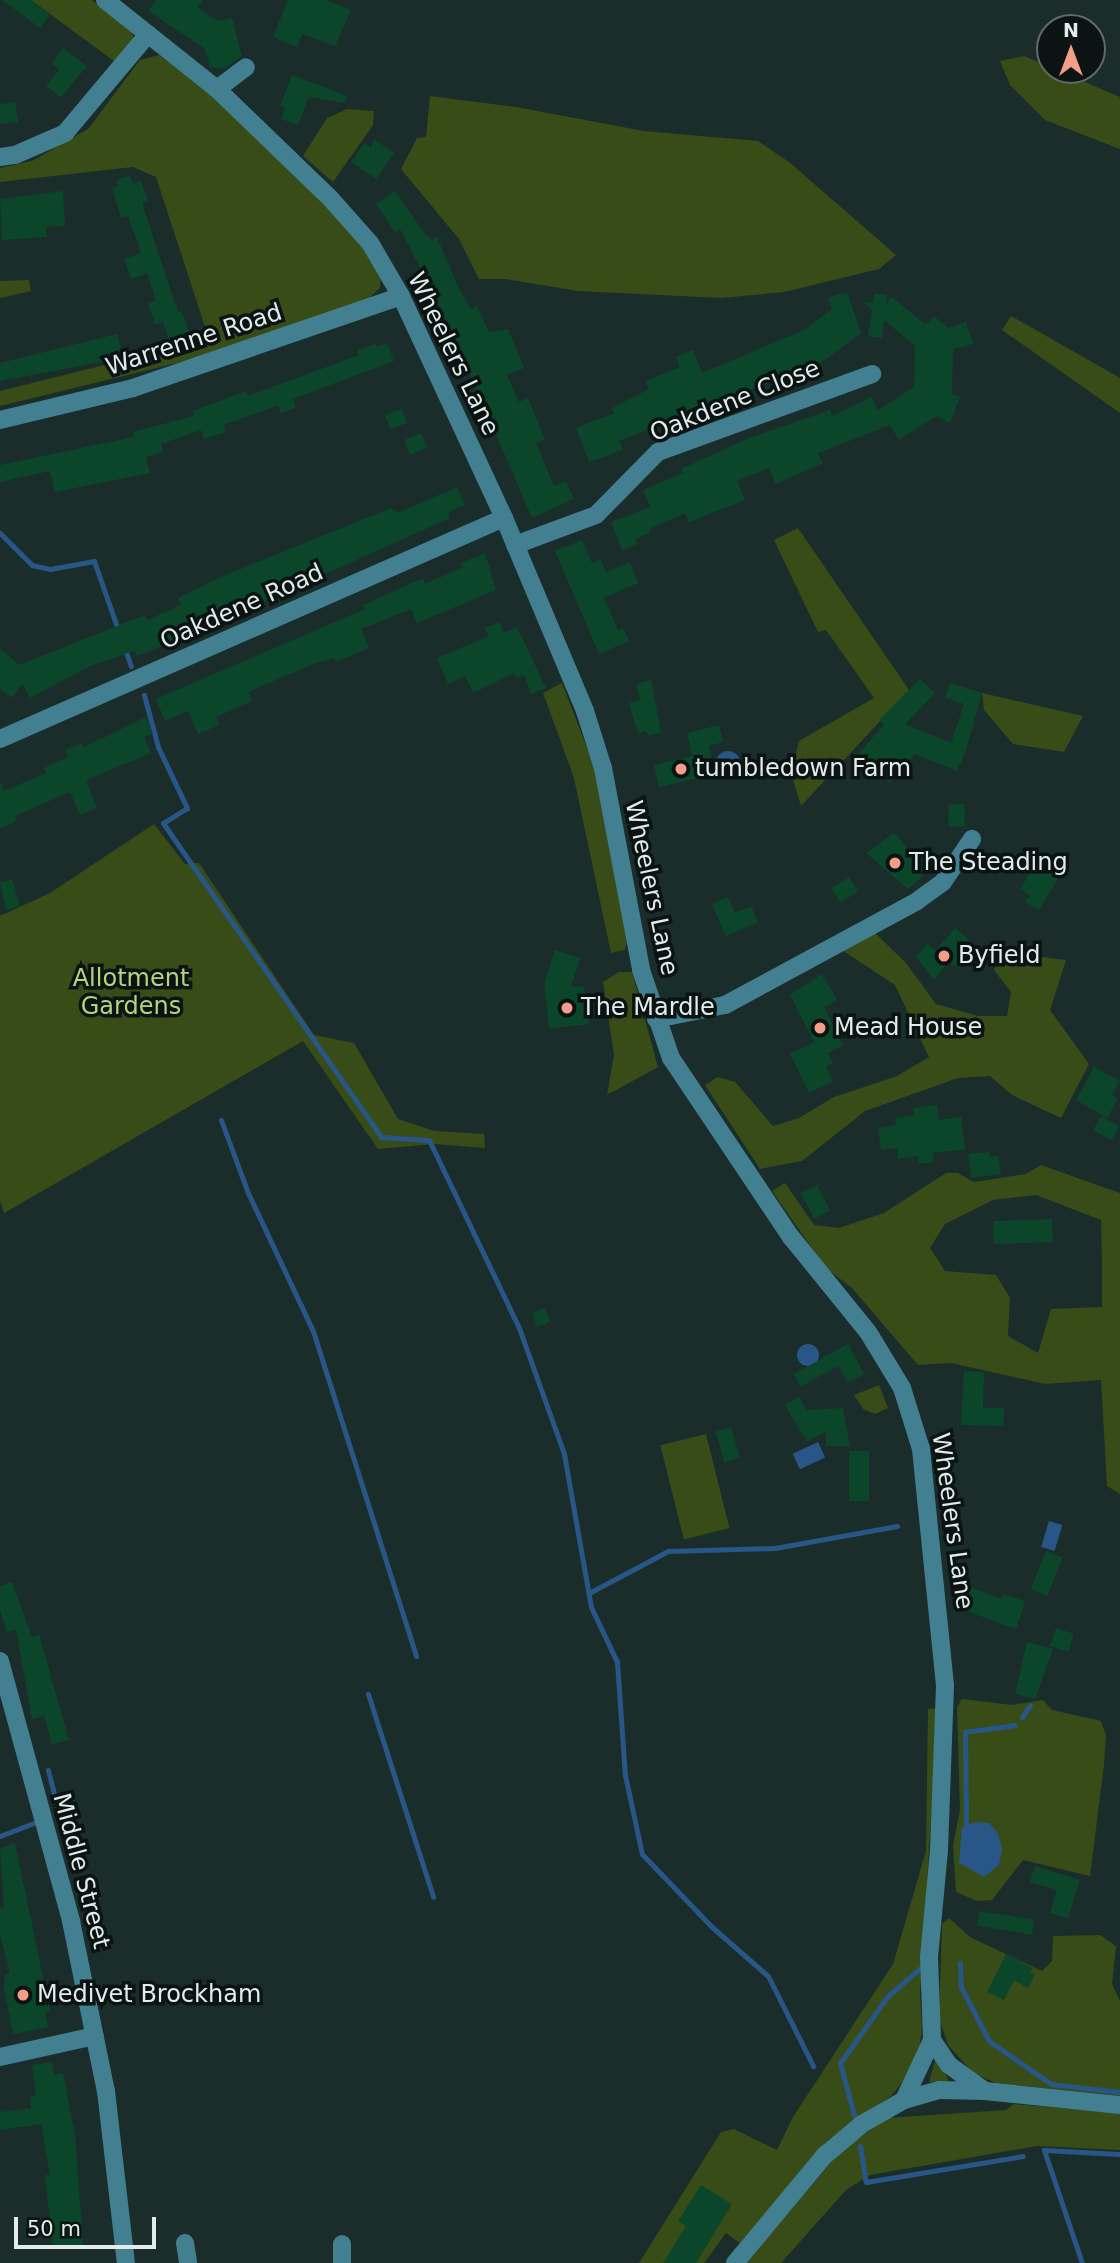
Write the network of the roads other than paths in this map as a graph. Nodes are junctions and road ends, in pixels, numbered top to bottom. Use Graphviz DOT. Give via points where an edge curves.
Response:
graph roads {
  1 [pos="105,0"];
  2 [pos="148,34"];
  3 [pos="246,67"];
  4 [pos="217,89"];
  5 [pos="0,157"];
  6 [pos="401,296"];
  7 [pos="872,374"];
  8 [pos="0,420"];
  9 [pos="504,518"];
  10 [pos="515,545"];
  11 [pos="0,738"];
  12 [pos="972,839"];
  13 [pos="656,1019"];
  14 [pos="0,1661"];
  15 [pos="95,2036"];
  16 [pos="932,2040"];
  17 [pos="0,2057"];
  18 [pos="985,2091"];
  19 [pos="904,2100"];
  20 [pos="1120,2105"];
  21 [pos="185,2243"];
  22 [pos="342,2244"];
  23 [pos="126,2263"];
  24 [pos="188,2263"];
  25 [pos="342,2263"];
  26 [pos="735,2263"];
  1 -- 2 [label="street, Wheelers Lane"];
  2 -- 4 [label="street, Wheelers Lane"];
  2 -- 5 [label="street" via="65,132 15,155"];
  3 -- 4 [label="street"];
  4 -- 6 [label="street, Wheelers Lane" via="330,198 370,243"];
  6 -- 8 [label="street, Warrenne Road" via="133,388"];
  6 -- 9 [label="street, Wheelers Lane"];
  7 -- 10 [label="street, Oakdene Close" via="658,452 596,515"];
  9 -- 10 [label="street, Wheelers Lane"];
  9 -- 11 [label="street, Oakdene Road"];
  10 -- 13 [label="street, Wheelers Lane" via="585,711 603,768 638,957"];
  12 -- 13 [label="street" via="943,882 917,901 725,1005"];
  13 -- 16 [label="street, Wheelers Lane" via="686,1086 791,1237 868,1332 902,1388 921,1449 945,1686 939,1850 929,1958"];
  14 -- 15 [label="street, Middle Street" via="71,1921"];
  15 -- 17 [label="street"];
  15 -- 23 [label="street, Middle Street"];
  16 -- 18 [label="street" via="949,2065"];
  16 -- 19 [label="street, Wheelers Lane"];
  18 -- 19 [label="street" via="939,2090"];
  18 -- 20 [label="street"];
  19 -- 26 [label="street" via="862,2123 824,2156"];
  21 -- 24 [label="street"];
  22 -- 25 [label="street"];
}
